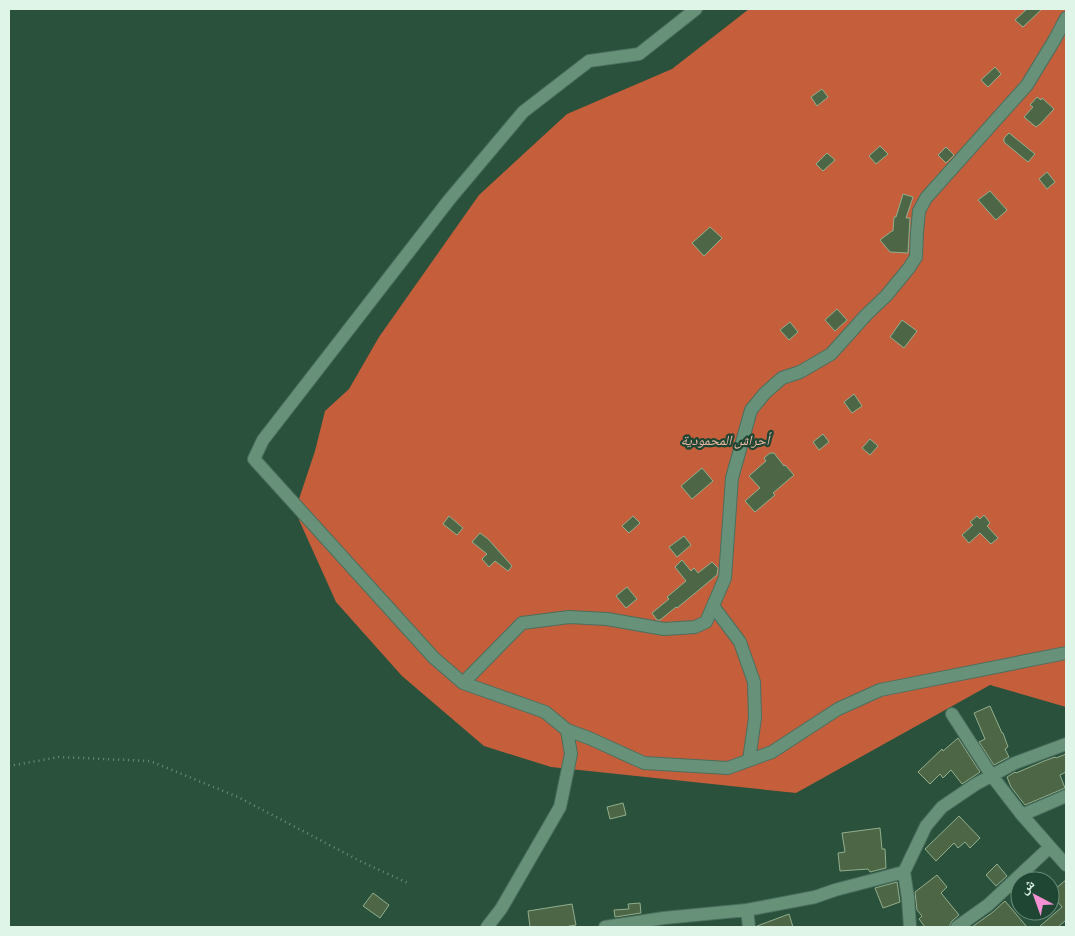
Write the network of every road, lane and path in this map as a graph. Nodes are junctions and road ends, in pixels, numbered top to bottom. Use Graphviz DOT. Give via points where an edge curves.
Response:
graph roads {
  1 [pos="696,9"];
  2 [pos="1066,18"];
  3 [pos="713,606"];
  4 [pos="1066,653"];
  5 [pos="463,683"];
  6 [pos="952,714"];
  7 [pos="567,730"];
  8 [pos="1066,744"];
  9 [pos="749,760"];
  10 [pos="9,766"];
  11 [pos="992,776"];
  12 [pos="1066,796"];
  13 [pos="1022,815"];
  14 [pos="1050,847"];
  15 [pos="1066,865"];
  16 [pos="904,872"];
  17 [pos="408,883"];
  18 [pos="747,910"];
  19 [pos="487,927"];
  20 [pos="605,927"];
  21 [pos="749,927"];
  22 [pos="910,927"];
  23 [pos="957,927"];
  1 -- 5 [label="street" via="639,54 589,61 523,112 443,208 263,440 254,458 434,658"];
  2 -- 3 [label="street" via="1027,84 926,198 919,211 916,257 909,268 831,354 800,372 782,378 751,410 732,478 725,578"];
  3 -- 5 [label="street" via="706,622 687,628 664,630 607,619 569,617 522,624"];
  3 -- 9 [label="street" via="740,642 754,682 755,718"];
  4 -- 9 [label="street" via="880,690 838,709 772,752"];
  5 -- 7 [label="street" via="545,712"];
  6 -- 11 [label="street"];
  7 -- 9 [label="street" via="644,763 728,768"];
  7 -- 19 [label="street" via="571,754 560,806 501,909"];
  8 -- 11 [label="street"];
  10 -- 17 [label="path" via="59,756 150,761 238,797"];
  11 -- 13 [label="street"];
  11 -- 16 [label="street" via="942,807 926,826"];
  12 -- 13 [label="street"];
  13 -- 14 [label="street"];
  14 -- 15 [label="street"];
  14 -- 23 [label="street" via="988,905"];
  16 -- 18 [label="street" via="815,897"];
  16 -- 22 [label="street"];
  18 -- 20 [label="street"];
  18 -- 21 [label="street"];
}
